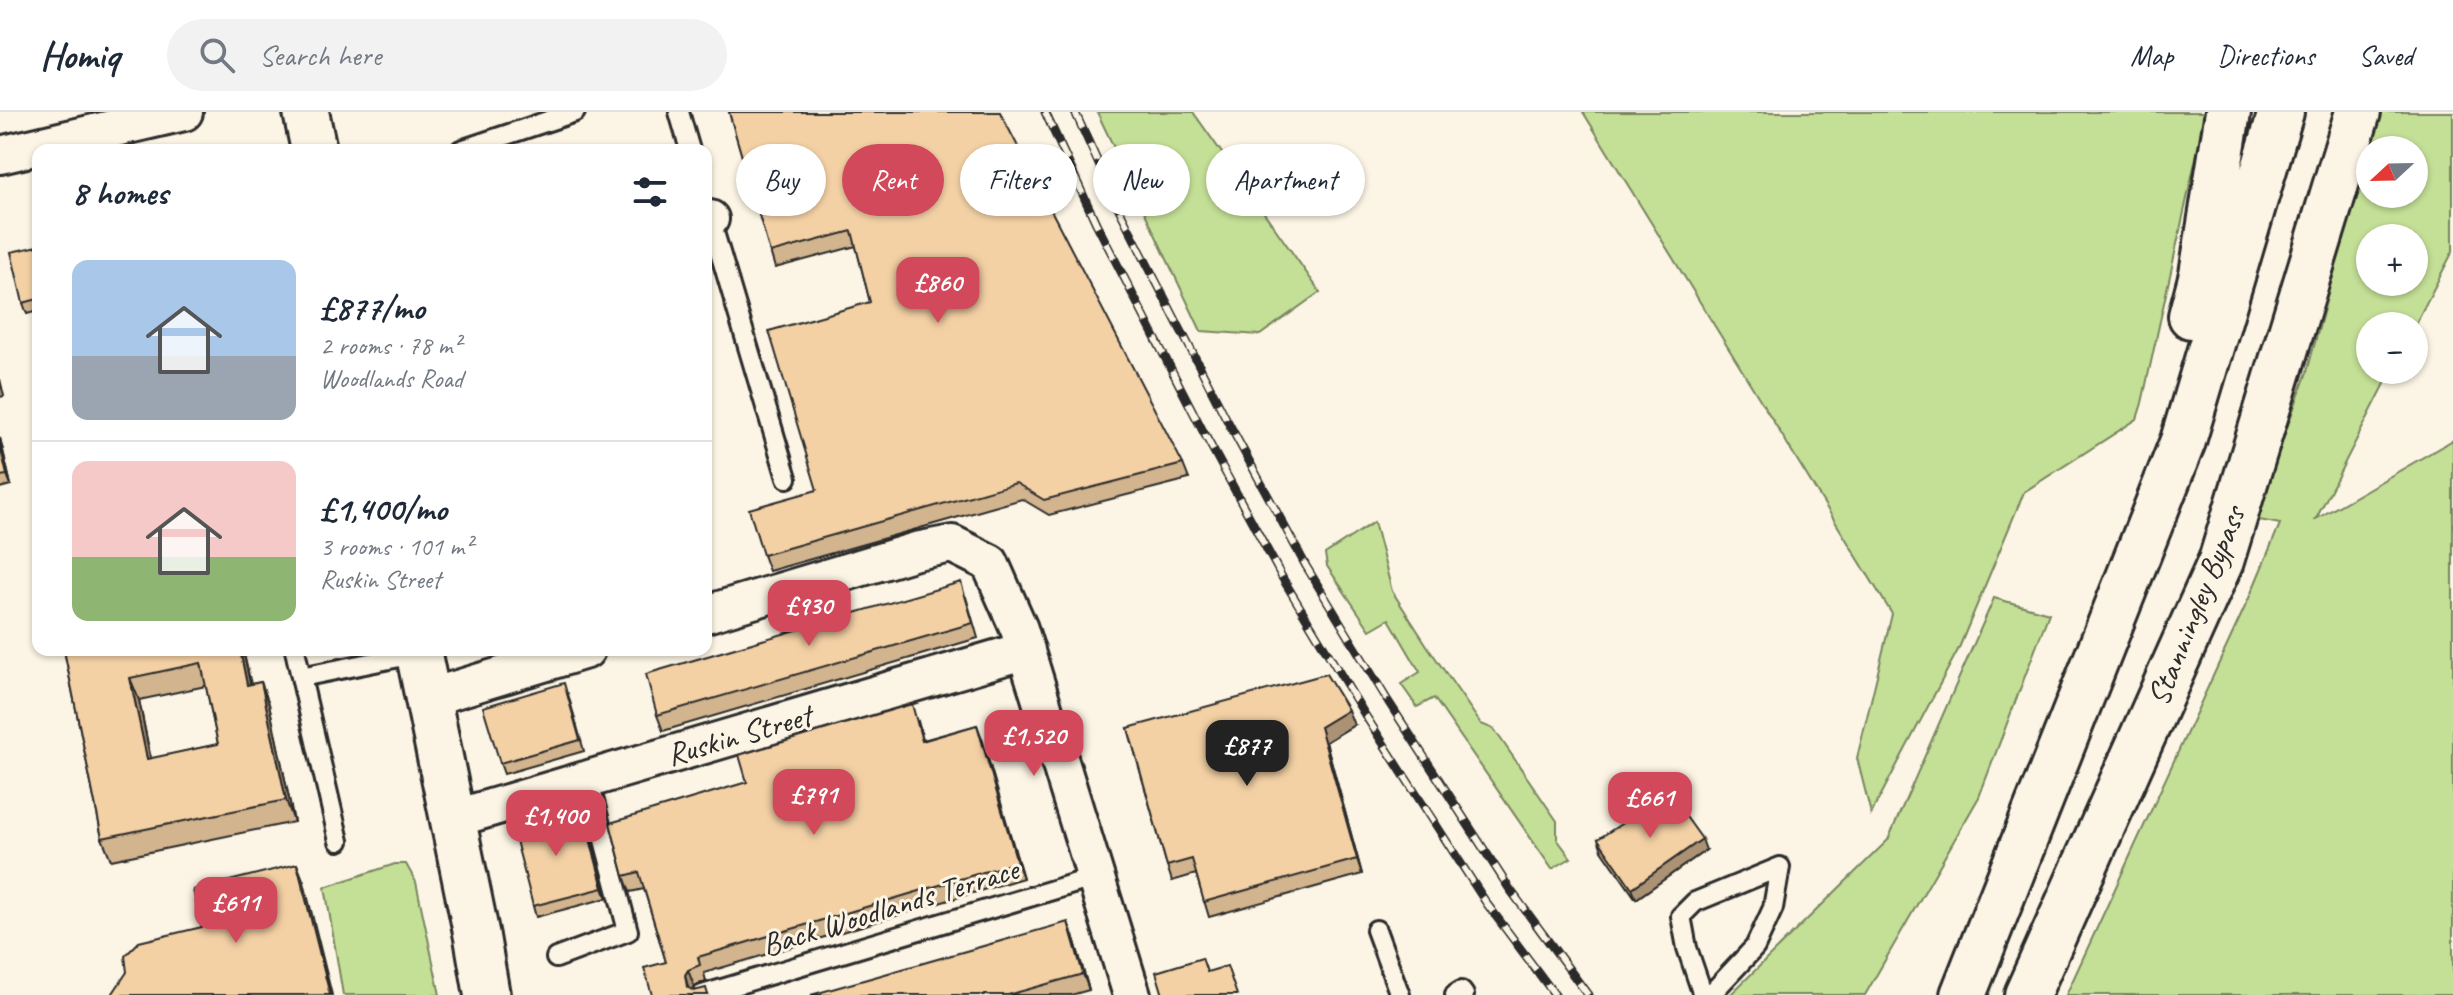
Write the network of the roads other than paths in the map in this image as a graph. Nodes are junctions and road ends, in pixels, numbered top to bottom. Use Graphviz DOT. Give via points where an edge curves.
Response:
graph roads {
  1 [pos="184,112"];
  2 [pos="306,112"];
  3 [pos="575,112"];
  4 [pos="679,112"];
  5 [pos="2228,112"];
  6 [pos="2281,112"];
  7 [pos="2358,112"];
  8 [pos="47,144"];
  9 [pos="313,144"];
  10 [pos="479,144"];
  11 [pos="688,144"];
  12 [pos="32,148"];
  13 [pos="0,155"];
  14 [pos="712,230"];
  15 [pos="787,478"];
  16 [pos="712,612"];
  17 [pos="1026,650"];
  18 [pos="296,656"];
  19 [pos="399,656"];
  20 [pos="419,656"];
  21 [pos="566,656"];
  22 [pos="301,677"];
  23 [pos="2086,684"];
  24 [pos="428,698"];
  25 [pos="588,779"];
  26 [pos="453,819"];
  27 [pos="339,841"];
  28 [pos="1096,877"];
  29 [pos="1376,930"];
  30 [pos="556,958"];
  31 [pos="487,995"];
  32 [pos="702,995"];
  33 [pos="1132,995"];
  34 [pos="1400,995"];
  35 [pos="1455,995"];
  36 [pos="1464,995"];
  37 [pos="1703,995"];
  38 [pos="1710,995"];
  39 [pos="1963,995"];
  40 [pos="2027,995"];
  1 -- 8 [label="street"];
  2 -- 9 [label="main road"];
  3 -- 10 [label="lane"];
  4 -- 11 [label="lane"];
  5 -- 23 [label="main road" via="2202,274 2140,508"];
  6 -- 23 [label="main road" via="2183,441"];
  7 -- 40 [label="main road, Stanningley Bypass" via="2221,561"];
  12 -- 13 [label="street"];
  14 -- 15 [label="lane"];
  16 -- 17 [label="street" via="952,544 990,563"];
  17 -- 25 [label="street, Ruskin Street"];
  17 -- 28 [label="street"];
  18 -- 22 [label="lane"];
  19 -- 22 [label="lane"];
  20 -- 24 [label="main road"];
  21 -- 24 [label="street"];
  22 -- 27 [label="lane"];
  23 -- 39 [label="main road"];
  24 -- 26 [label="main road"];
  25 -- 26 [label="street, Ruskin Street"];
  25 -- 30 [label="lane" via="628,931"];
  26 -- 31 [label="main road"];
  28 -- 32 [label="lane, Back Woodlands Terrace"];
  28 -- 33 [label="street"];
  29 -- 34 [label="lane"];
  35 -- 36 [label="lane"];
  37 -- 38 [label="lane" via="1681,916 1695,902 1780,867 1773,908 1755,947"];
}
